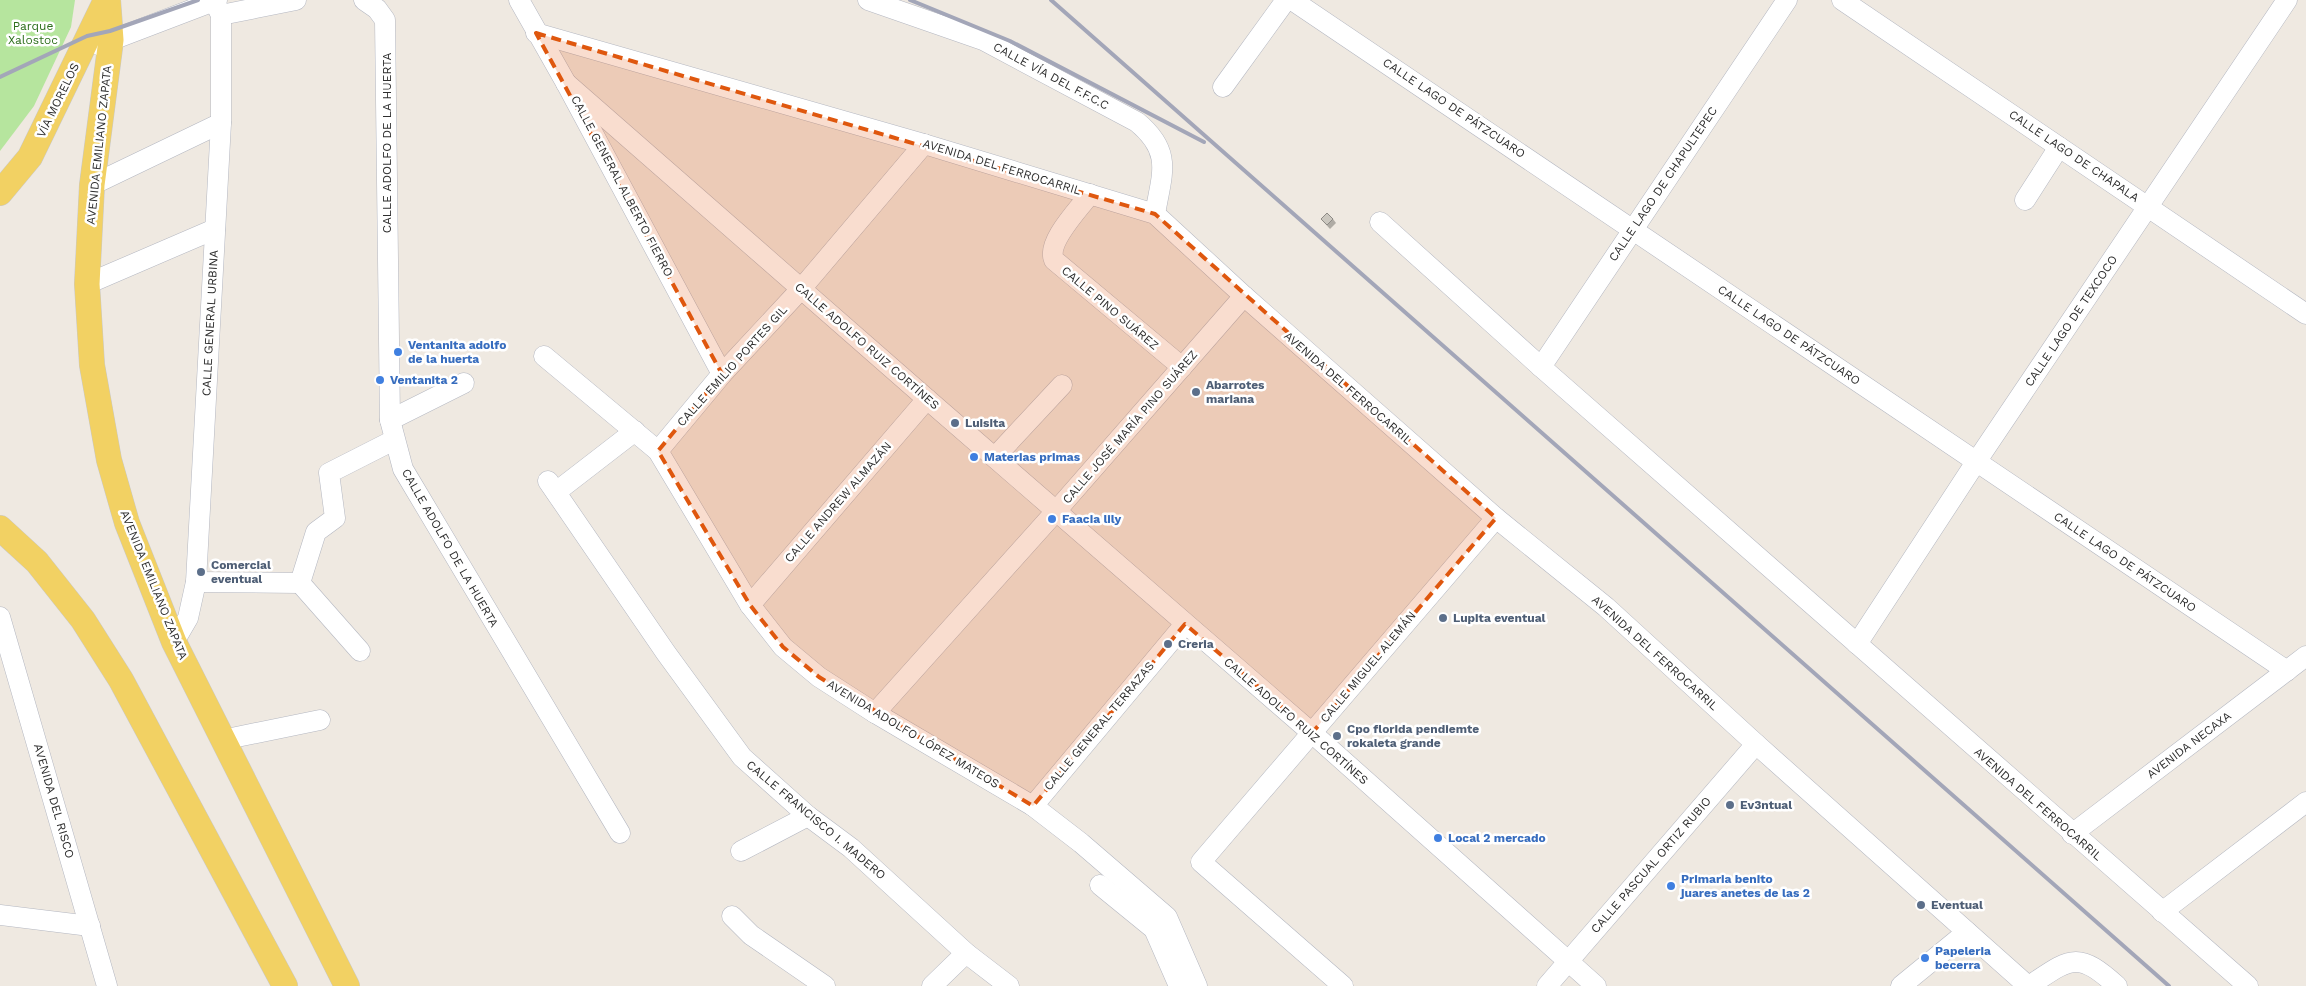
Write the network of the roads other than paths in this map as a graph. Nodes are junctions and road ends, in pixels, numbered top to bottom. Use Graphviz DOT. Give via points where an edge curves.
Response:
graph roads {
  1 [pos="107,0"];
  2 [pos="296,0"];
  3 [pos="364,0"];
  4 [pos="519,0"];
  5 [pos="868,0"];
  6 [pos="1286,0"];
  7 [pos="1292,0"];
  8 [pos="1787,0"];
  9 [pos="1842,0"];
  10 [pos="2287,0"];
  11 [pos="217,5"];
  12 [pos="536,33"];
  13 [pos="111,40"];
  14 [pos="81,54"];
  15 [pos="566,83"];
  16 [pos="1223,87"];
  17 [pos="221,123"];
  18 [pos="924,144"];
  19 [pos="2060,147"];
  20 [pos="92,185"];
  21 [pos="0,194"];
  22 [pos="1090,194"];
  23 [pos="2025,200"];
  24 [pos="2149,206"];
  25 [pos="1155,214"];
  26 [pos="1380,222"];
  27 [pos="215,229"];
  28 [pos="1633,229"];
  29 [pos="87,284"];
  30 [pos="801,289"];
  31 [pos="1244,296"];
  32 [pos="2306,314"];
  33 [pos="544,356"];
  34 [pos="1182,367"];
  35 [pos="1540,367"];
  36 [pos="722,374"];
  37 [pos="464,383"];
  38 [pos="1062,385"];
  39 [pos="926,399"];
  40 [pos="390,420"];
  41 [pos="635,431"];
  42 [pos="394,440"];
  43 [pos="658,451"];
  44 [pos="995,457"];
  45 [pos="1976,462"];
  46 [pos="1057,510"];
  47 [pos="1496,518"];
  48 [pos="0,528"];
  49 [pos="196,582"];
  50 [pos="300,583"];
  51 [pos="750,605"];
  52 [pos="0,617"];
  53 [pos="1185,624"];
  54 [pos="174,642"];
  55 [pos="1857,644"];
  56 [pos="360,651"];
  57 [pos="2306,656"];
  58 [pos="2287,671"];
  59 [pos="875,713"];
  60 [pos="320,720"];
  61 [pos="1312,733"];
  62 [pos="222,740"];
  63 [pos="1756,744"];
  64 [pos="2306,802"];
  65 [pos="1033,806"];
  66 [pos="808,816"];
  67 [pos="620,833"];
  68 [pos="2072,834"];
  69 [pos="741,851"];
  70 [pos="1100,885"];
  71 [pos="2162,912"];
  72 [pos="0,915"];
  73 [pos="732,916"];
  74 [pos="90,926"];
  75 [pos="1967,932"];
  76 [pos="966,953"];
  77 [pos="1568,962"];
  78 [pos="107,986"];
  79 [pos="284,986"];
  80 [pos="347,986"];
  81 [pos="826,986"];
  82 [pos="932,986"];
  83 [pos="1009,986"];
  84 [pos="1179,986"];
  85 [pos="1197,986"];
  86 [pos="1343,986"];
  87 [pos="1547,986"];
  88 [pos="1596,986"];
  89 [pos="1900,986"];
  90 [pos="2028,986"];
  91 [pos="2117,986"];
  92 [pos="2248,986"];
  1 -- 13 [label="main road, AVENIDA EMILIANO ZAPATA"];
  1 -- 14 [label="main road, VÍA MORELOS"];
  2 -- 11 [label="street"];
  3 -- 40 [label="street, CALLE ADOLFO DE LA HUERTA" via="385,20 386,34"];
  4 -- 12 [label="street, CALLE GENERAL ALBERTO FIERRO"];
  5 -- 25 [label="street, CALLE VÍA DEL F.F.C.C" via="983,40 1138,122 1156,140 1162,159"];
  6 -- 16 [label="street"];
  7 -- 28 [label="street, CALLE LAGO DE PÁTZCUARO"];
  8 -- 28 [label="street, CALLE LAGO DE CHAPULTEPEC"];
  9 -- 19 [label="street, CALLE LAGO DE CHAPALA"];
  10 -- 24 [label="street, CALLE LAGO DE TEXCOCO"];
  11 -- 13 [label="street"];
  11 -- 17 [label="street, CALLE GENERAL URBINA"];
  12 -- 15 [label="street, CALLE GENERAL ALBERTO FIERRO"];
  12 -- 18 [label="street, AVENIDA DEL FERROCARRIL"];
  13 -- 14 [label="street"];
  13 -- 20 [label="main road, AVENIDA EMILIANO ZAPATA"];
  14 -- 21 [label="main road, VÍA MORELOS" via="30,157"];
  15 -- 30 [label="street, CALLE ADOLFO RUIZ CORTÍNES"];
  15 -- 36 [label="street, CALLE GENERAL ALBERTO FIERRO"];
  17 -- 20 [label="street"];
  17 -- 27 [label="street, CALLE GENERAL URBINA"];
  18 -- 22 [label="street, AVENIDA DEL FERROCARRIL"];
  18 -- 30 [label="street, CALLE EMILIO PORTES GIL"];
  19 -- 23 [label="street"];
  19 -- 24 [label="street, CALLE LAGO DE CHAPALA"];
  20 -- 29 [label="main road, AVENIDA EMILIANO ZAPATA"];
  22 -- 25 [label="street, AVENIDA DEL FERROCARRIL"];
  22 -- 34 [label="street, CALLE PINO SUÁREZ" via="1053,243 1054,260"];
  24 -- 32 [label="street, CALLE LAGO DE CHAPALA"];
  24 -- 45 [label="street, CALLE LAGO DE TEXCOCO"];
  25 -- 31 [label="street, AVENIDA DEL FERROCARRIL"];
  26 -- 35 [label="street, AVENIDA DEL FERROCARRIL"];
  27 -- 29 [label="street"];
  27 -- 49 [label="street, CALLE GENERAL URBINA"];
  28 -- 35 [label="street, CALLE LAGO DE CHAPULTEPEC"];
  28 -- 45 [label="street, CALLE LAGO DE PÁTZCUARO"];
  29 -- 54 [label="main road, AVENIDA EMILIANO ZAPATA" via="92,365 109,460 126,522"];
  30 -- 36 [label="street, CALLE EMILIO PORTES GIL"];
  30 -- 39 [label="street, CALLE ADOLFO RUIZ CORTÍNES"];
  31 -- 34 [label="street, CALLE JOSÉ MARÍA PINO SUÁREZ"];
  31 -- 47 [label="street, AVENIDA DEL FERROCARRIL"];
  33 -- 41 [label="street, AVENIDA ADOLFO LÓPEZ MATEOS"];
  34 -- 46 [label="street, CALLE JOSÉ MARÍA PINO SUÁREZ"];
  35 -- 55 [label="street, AVENIDA DEL FERROCARRIL"];
  36 -- 43 [label="street, CALLE EMILIO PORTES GIL"];
  37 -- 40 [label="street"];
  38 -- 44 [label="street"];
  39 -- 44 [label="street, CALLE ADOLFO RUIZ CORTÍNES"];
  39 -- 51 [label="street, CALLE ANDREW ALMAZÁN"];
  40 -- 42 [label="street, CALLE ADOLFO DE LA HUERTA"];
  41 -- 43 [label="street, AVENIDA ADOLFO LÓPEZ MATEOS"];
  41 -- 66 [label="street, CALLE FRANCISCO I. MADERO" via="552,486 666,653 742,757"];
  42 -- 50 [label="street" via="329,473 335,518 316,532"];
  42 -- 67 [label="street, CALLE ADOLFO DE LA HUERTA" via="402,469"];
  43 -- 51 [label="street, AVENIDA ADOLFO LÓPEZ MATEOS"];
  44 -- 46 [label="street, CALLE ADOLFO RUIZ CORTÍNES"];
  45 -- 55 [label="street, CALLE LAGO DE TEXCOCO"];
  45 -- 58 [label="street, CALLE LAGO DE PÁTZCUARO"];
  46 -- 53 [label="street, CALLE ADOLFO RUIZ CORTÍNES"];
  46 -- 59 [label="street, CALLE JOSÉ MARÍA PINO SUÁREZ"];
  47 -- 61 [label="street, CALLE MIGUEL ALEMÁN"];
  47 -- 63 [label="street, AVENIDA DEL FERROCARRIL" via="1606,607"];
  48 -- 79 [label="main road" via="37,562 83,620 121,680"];
  49 -- 50 [label="street"];
  49 -- 54 [label="street, CALLE GENERAL URBINA" via="188,618"];
  50 -- 56 [label="street"];
  51 -- 59 [label="street, AVENIDA ADOLFO LÓPEZ MATEOS" via="783,647 819,677"];
  52 -- 74 [label="street, AVENIDA DEL RISCO"];
  53 -- 61 [label="street, CALLE ADOLFO RUIZ CORTÍNES"];
  53 -- 65 [label="street, CALLE GENERAL TERRAZAS"];
  54 -- 62 [label="main road, AVENIDA EMILIANO ZAPATA"];
  55 -- 68 [label="street, AVENIDA DEL FERROCARRIL"];
  57 -- 58 [label="street, AVENIDA NECAXA"];
  58 -- 68 [label="street, AVENIDA NECAXA"];
  59 -- 65 [label="street, AVENIDA ADOLFO LÓPEZ MATEOS"];
  60 -- 62 [label="street"];
  61 -- 77 [label="street, CALLE ADOLFO RUIZ CORTÍNES"];
  61 -- 86 [label="street, CALLE MIGUEL ALEMÁN" via="1201,862"];
  62 -- 80 [label="main road, AVENIDA EMILIANO ZAPATA"];
  63 -- 75 [label="street, AVENIDA DEL FERROCARRIL"];
  63 -- 77 [label="street, CALLE PASCUAL ORTIZ RUBIO"];
  64 -- 71 [label="street"];
  65 -- 85 [label="street, AVENIDA ADOLFO LÓPEZ MATEOS" via="1167,917"];
  66 -- 69 [label="street"];
  66 -- 76 [label="street, CALLE FRANCISCO I. MADERO" via="851,848"];
  68 -- 71 [label="street, AVENIDA DEL FERROCARRIL"];
  70 -- 84 [label="street" via="1154,929"];
  71 -- 92 [label="street, AVENIDA DEL FERROCARRIL"];
  72 -- 74 [label="street"];
  73 -- 81 [label="street" via="751,935"];
  74 -- 78 [label="street, AVENIDA DEL RISCO"];
  75 -- 89 [label="street"];
  75 -- 90 [label="street, AVENIDA DEL FERROCARRIL"];
  76 -- 82 [label="street"];
  76 -- 83 [label="street, CALLE FRANCISCO I. MADERO"];
  77 -- 87 [label="street, CALLE PASCUAL ORTIZ RUBIO"];
  77 -- 88 [label="street, CALLE ADOLFO RUIZ CORTÍNES"];
  90 -- 91 [label="street" via="2056,968 2080,961 2092,965"];
}
